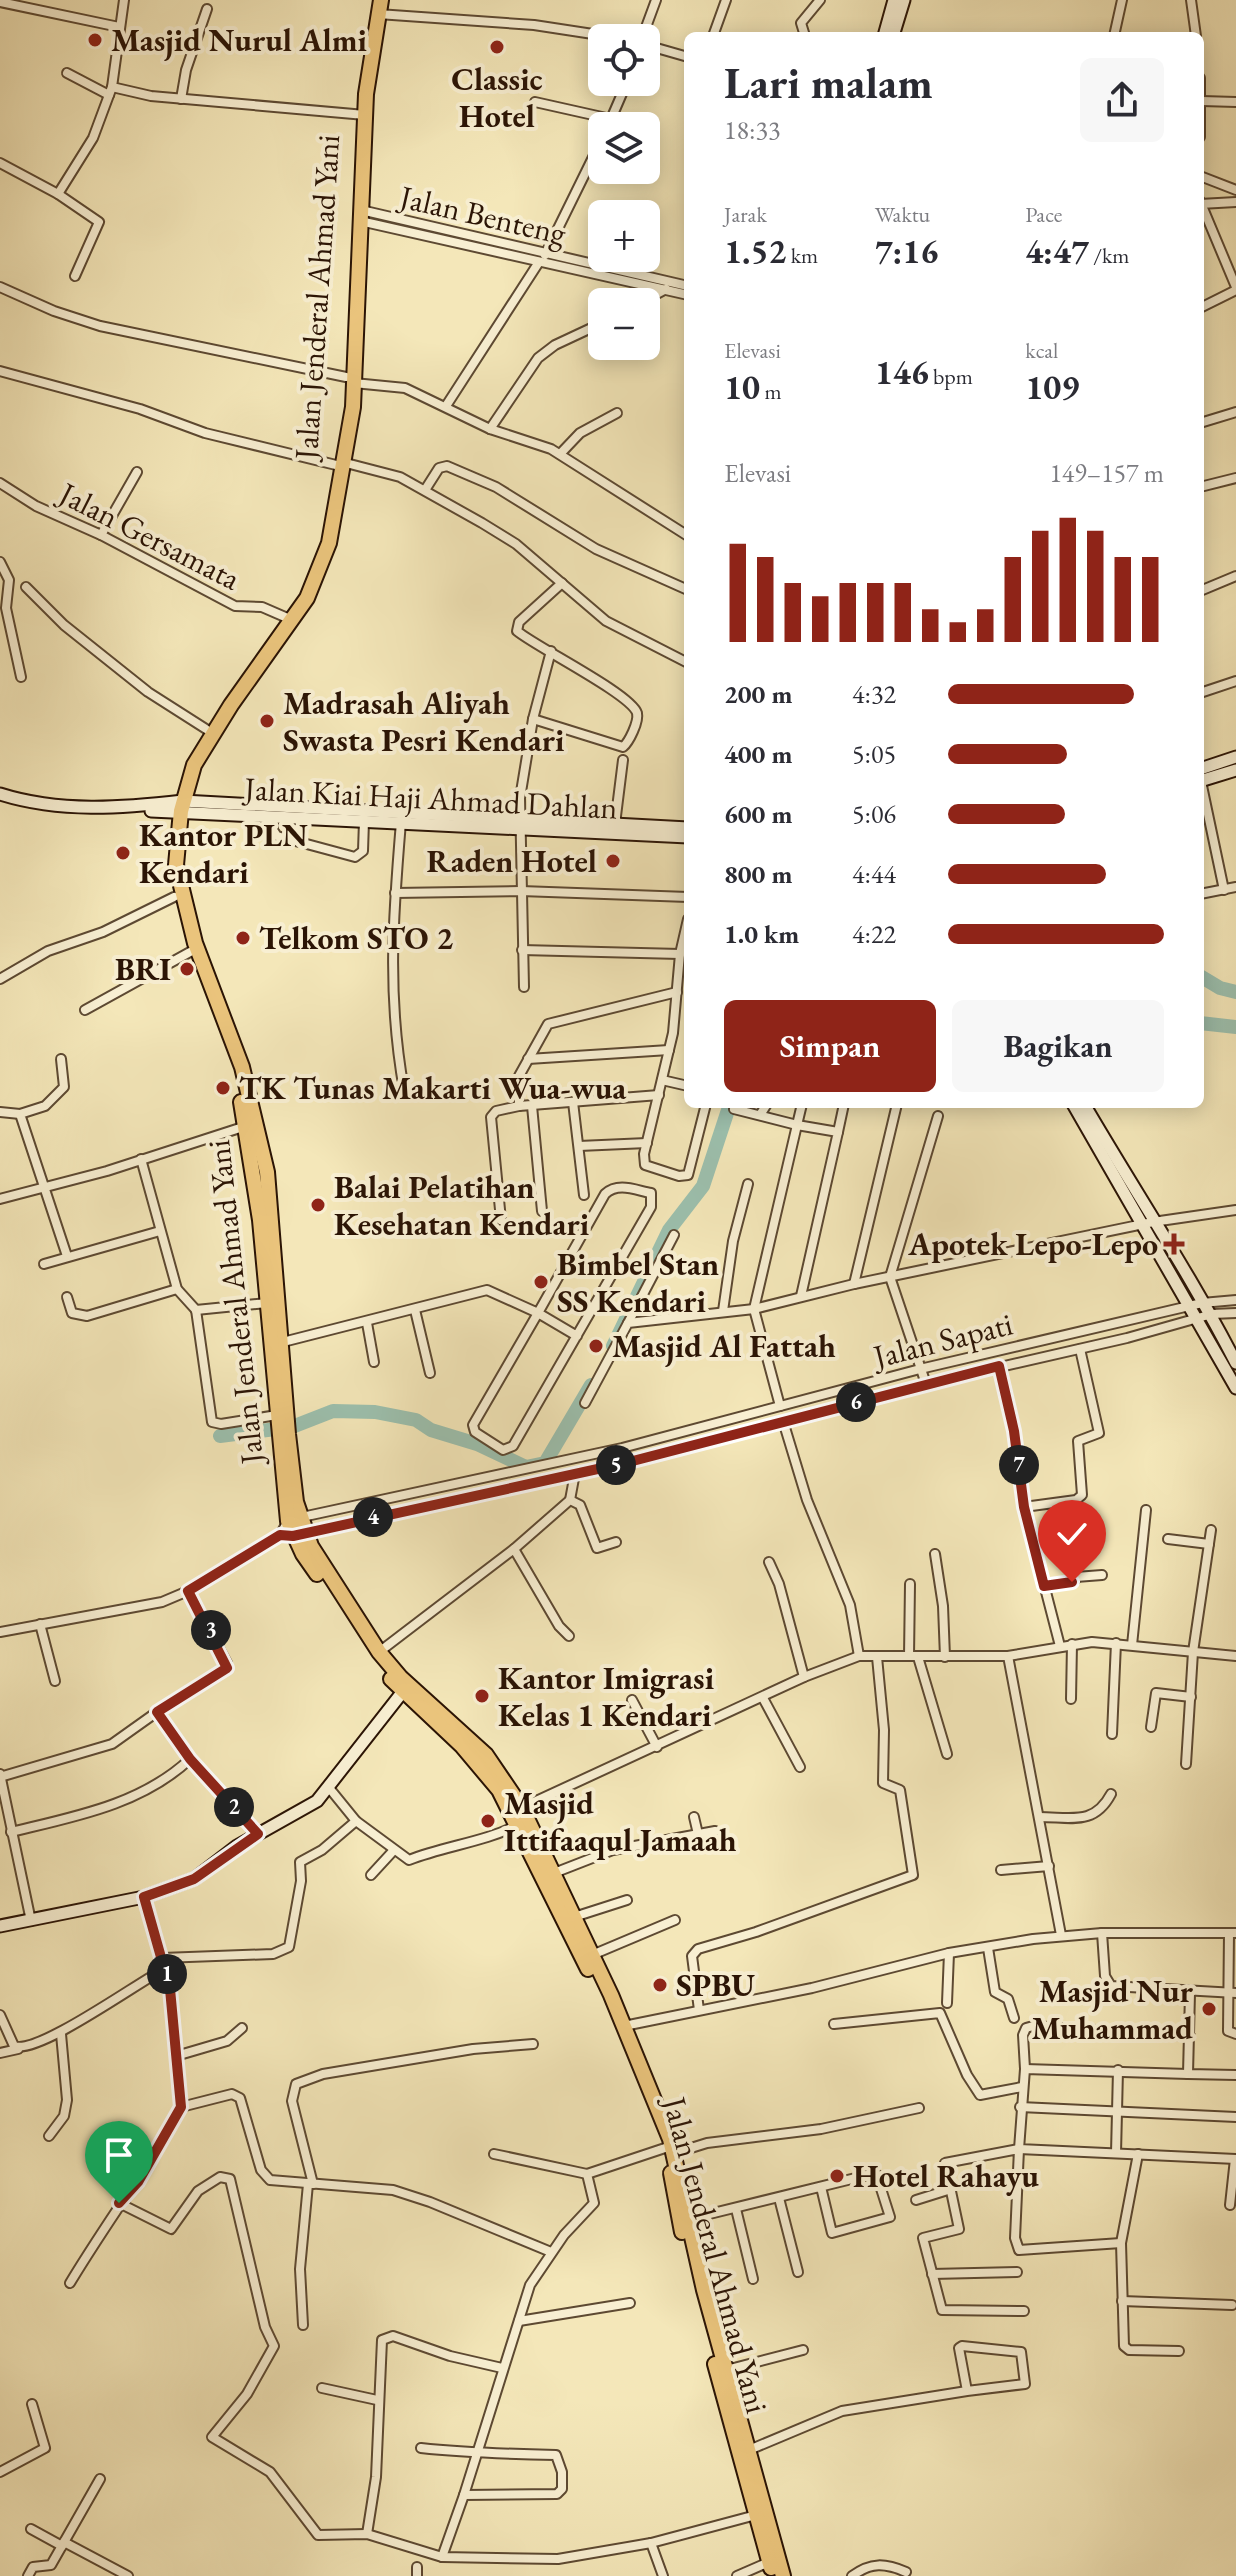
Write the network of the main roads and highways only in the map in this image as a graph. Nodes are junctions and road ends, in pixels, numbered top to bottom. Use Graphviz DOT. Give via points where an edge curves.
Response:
graph roads {
  1 [pos="894,0"];
  2 [pos="904,0"];
  3 [pos="377,5"];
  4 [pos="894,16"];
  5 [pos="886,32"];
  6 [pos="893,32"];
  7 [pos="361,114"];
  8 [pos="354,266"];
  9 [pos="288,618"];
  10 [pos="1236,757"];
  11 [pos="1204,768"];
  12 [pos="1236,770"];
  13 [pos="1204,780"];
  14 [pos="0,797"];
  15 [pos="177,806"];
  16 [pos="520,824"];
  17 [pos="684,828"];
  18 [pos="684,837"];
  19 [pos="1076,1108"];
  20 [pos="1086,1108"];
  21 [pos="250,1125"];
  22 [pos="1148,1224"];
  23 [pos="274,1344"];
  24 [pos="1236,1363"];
  25 [pos="1236,1388"];
  26 [pos="294,1528"];
  27 [pos="405,1688"];
  28 [pos="517,1815"];
  29 [pos="0,1926"];
  30 [pos="671,2149"];
  31 [pos="765,2531"];
  32 [pos="771,2569"];
  33 [pos="783,2576"];
  1 -- 4 [label="main road"];
  2 -- 4 [label="main road"];
  3 -- 7 [label="highway, Jalan Jenderal Ahmad Yani"];
  4 -- 5 [label="main road"];
  4 -- 6 [label="main road"];
  7 -- 8 [label="highway, Jalan Jenderal Ahmad Yani"];
  7 -- 8 [label="highway, Jalan Jenderal Ahmad Yani"];
  8 -- 9 [label="highway, Jalan Jenderal Ahmad Yani" via="341,464 312,568"];
  9 -- 15 [label="highway, Jalan Jenderal Ahmad Yani" via="201,751"];
  9 -- 15 [label="highway, Jalan Jenderal Ahmad Yani" via="206,729 179,780"];
  10 -- 11 [label="main road"];
  12 -- 13 [label="main road"];
  14 -- 15 [label="main road" via="38,810"];
  15 -- 16 [label="main road, Jalan Kiai Haji Ahmad Dahlan"];
  15 -- 16 [label="main road, Jalan Kiai Haji Ahmad Dahlan" via="274,817"];
  15 -- 21 [label="highway, Jalan Jenderal Ahmad Yani" via="176,865 185,910 236,1049"];
  15 -- 21 [label="highway, Jalan Jenderal Ahmad Yani" via="169,864 174,897"];
  16 -- 17 [label="main road, Jalan Kiai Haji Ahmad Dahlan"];
  16 -- 18 [label="main road, Jalan Kiai Haji Ahmad Dahlan"];
  19 -- 22 [label="main road"];
  20 -- 22 [label="main road"];
  21 -- 23 [label="highway, Jalan Jenderal Ahmad Yani"];
  21 -- 23 [label="highway, Jalan Jenderal Ahmad Yani" via="267,1172 272,1215"];
  22 -- 24 [label="main road" via="1212,1314"];
  22 -- 25 [label="main road"];
  23 -- 26 [label="highway, Jalan Jenderal Ahmad Yani"];
  26 -- 27 [label="highway, Jalan Jenderal Ahmad Yani"];
  26 -- 27 [label="highway, Jalan Jenderal Ahmad Yani" via="355,1632"];
  27 -- 28 [label="highway, Jalan Jenderal Ahmad Yani" via="486,1755"];
  27 -- 29 [label="main road" via="330,1789 194,1879 144,1897"];
  28 -- 30 [label="highway, Jalan Jenderal Ahmad Yani"];
  28 -- 30 [label="highway, Jalan Jenderal Ahmad Yani" via="554,1873 592,1955"];
  30 -- 31 [label="highway, Jalan Jenderal Ahmad Yani"];
  30 -- 31 [label="highway, Jalan Jenderal Ahmad Yani" via="710,2348"];
  31 -- 32 [label="highway"];
  31 -- 33 [label="highway"];
}
